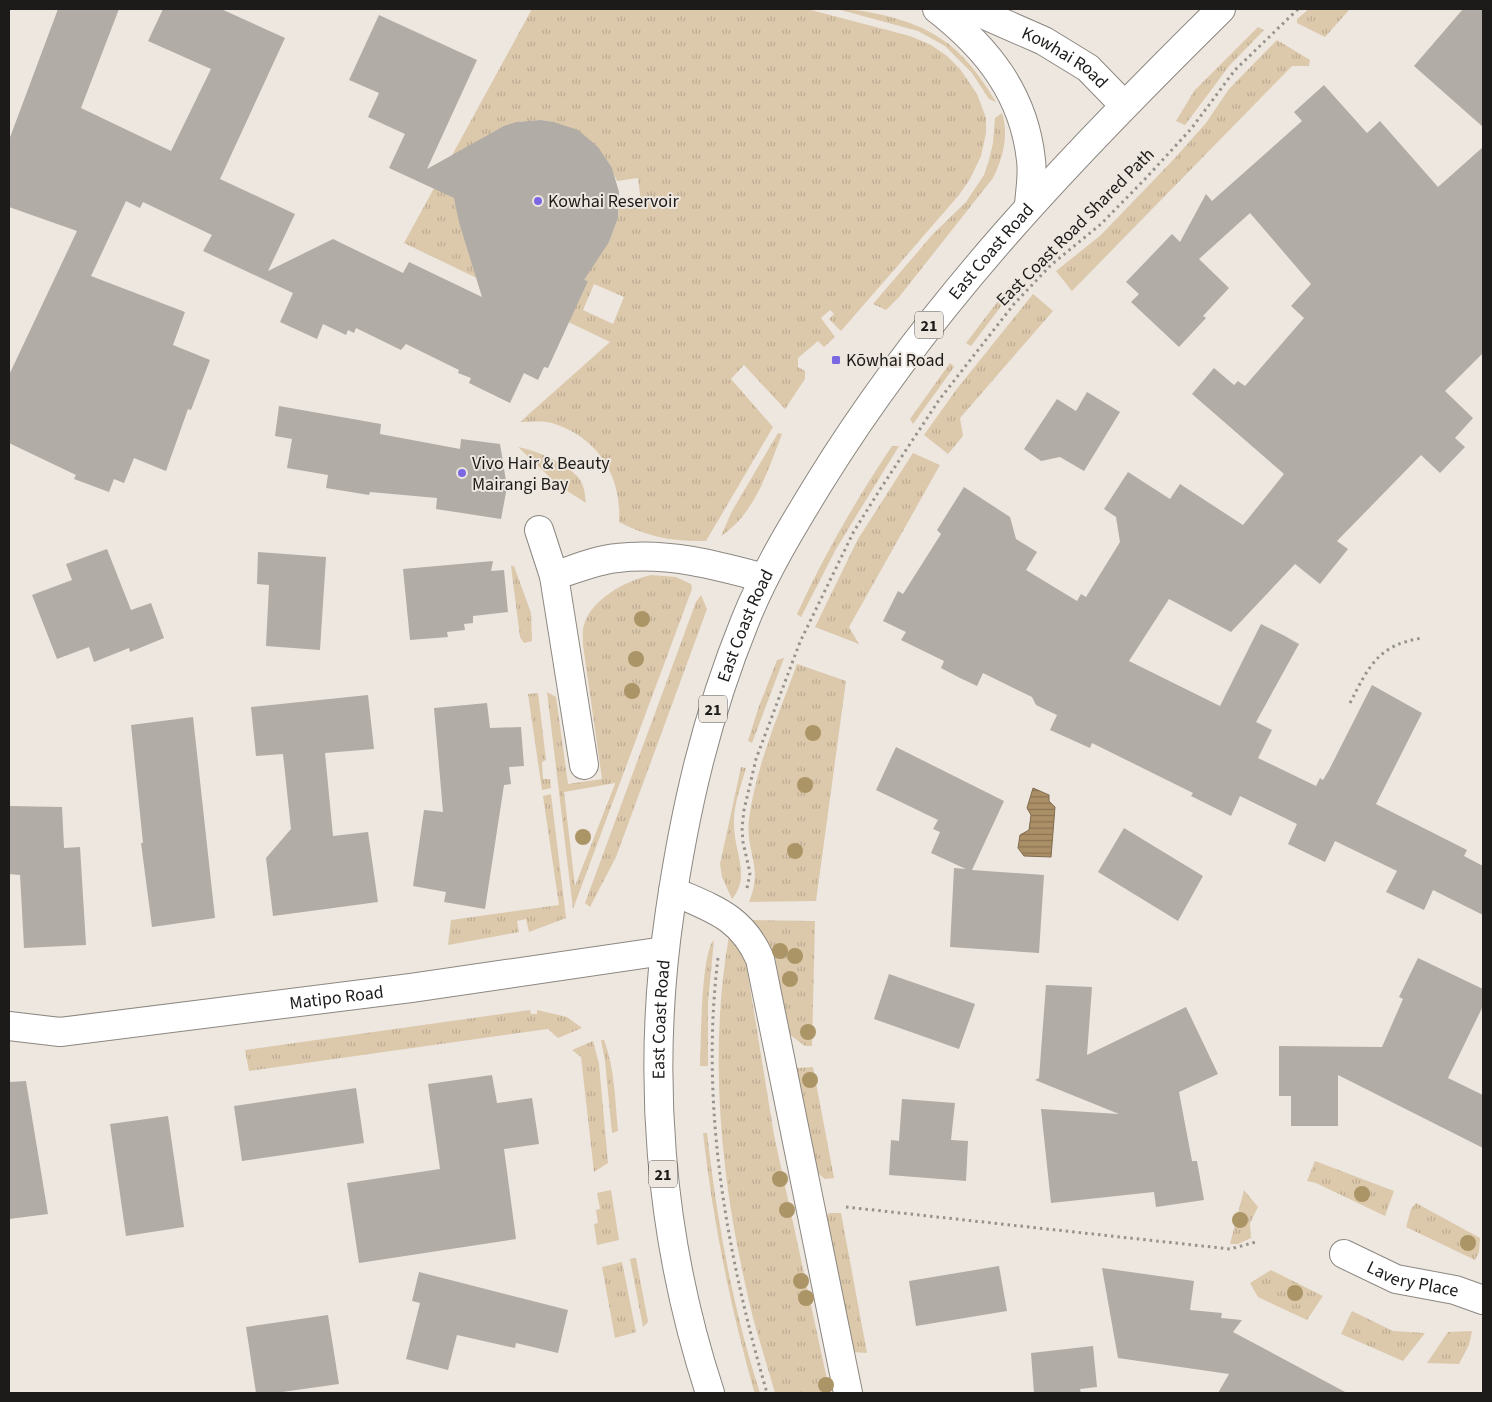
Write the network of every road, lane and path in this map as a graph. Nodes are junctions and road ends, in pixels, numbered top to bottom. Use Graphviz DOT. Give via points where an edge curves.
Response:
graph roads {
  1 [pos="937,9"];
  2 [pos="971,9"];
  3 [pos="1221,9"];
  4 [pos="1298,9"];
  5 [pos="1124,105"];
  6 [pos="1028,205"];
  7 [pos="539,530"];
  8 [pos="554,576"];
  9 [pos="764,578"];
  10 [pos="1422,638"];
  11 [pos="1350,703"];
  12 [pos="584,765"];
  13 [pos="673,891"];
  14 [pos="729,917"];
  15 [pos="664,951"];
  16 [pos="9,1026"];
  17 [pos="808,1203"];
  18 [pos="1256,1242"];
  19 [pos="1344,1254"];
  20 [pos="1483,1300"];
  21 [pos="710,1393"];
  22 [pos="767,1393"];
  23 [pos="848,1393"];
  1 -- 6 [label="main road" via="970,38 1014,95 1032,161"];
  2 -- 5 [label="main road, Kowhai Road" via="1051,45 1088,68"];
  3 -- 5 [label="main road, East Coast Road / 21"];
  4 -- 14 [label="path, East Coast Road Shared Path" via="1235,70 1190,129 1146,178 1084,239 1051,265 1014,304 940,400 854,531 804,633 756,759 742,828 750,874 748,886"];
  5 -- 6 [label="main road, East Coast Road / 21"];
  6 -- 9 [label="main road, East Coast Road / 21" via="921,335 867,408"];
  7 -- 8 [label="main road"];
  8 -- 9 [label="main road" via="616,558 639,557 706,562"];
  8 -- 12 [label="main road"];
  9 -- 13 [label="main road, East Coast Road / 21" via="709,719 692,781"];
  10 -- 11 [label="path" via="1400,643 1382,654 1367,671"];
  13 -- 14 [label="main road"];
  13 -- 15 [label="main road, East Coast Road / 21"];
  14 -- 17 [label="main road" via="754,947 763,971"];
  14 -- 22 [label="path, East Coast Road Shared Path" via="723,932 715,980 714,1133 736,1279"];
  15 -- 16 [label="main road, Matipo Road" via="421,987 60,1032"];
  15 -- 21 [label="main road, East Coast Road / 21" via="658,1042 658,1122 662,1165 680,1274"];
  17 -- 18 [label="path" via="1230,1249"];
  17 -- 23 [label="main road"];
  19 -- 20 [label="main road, Lavery Place" via="1396,1280 1455,1290"];
}
